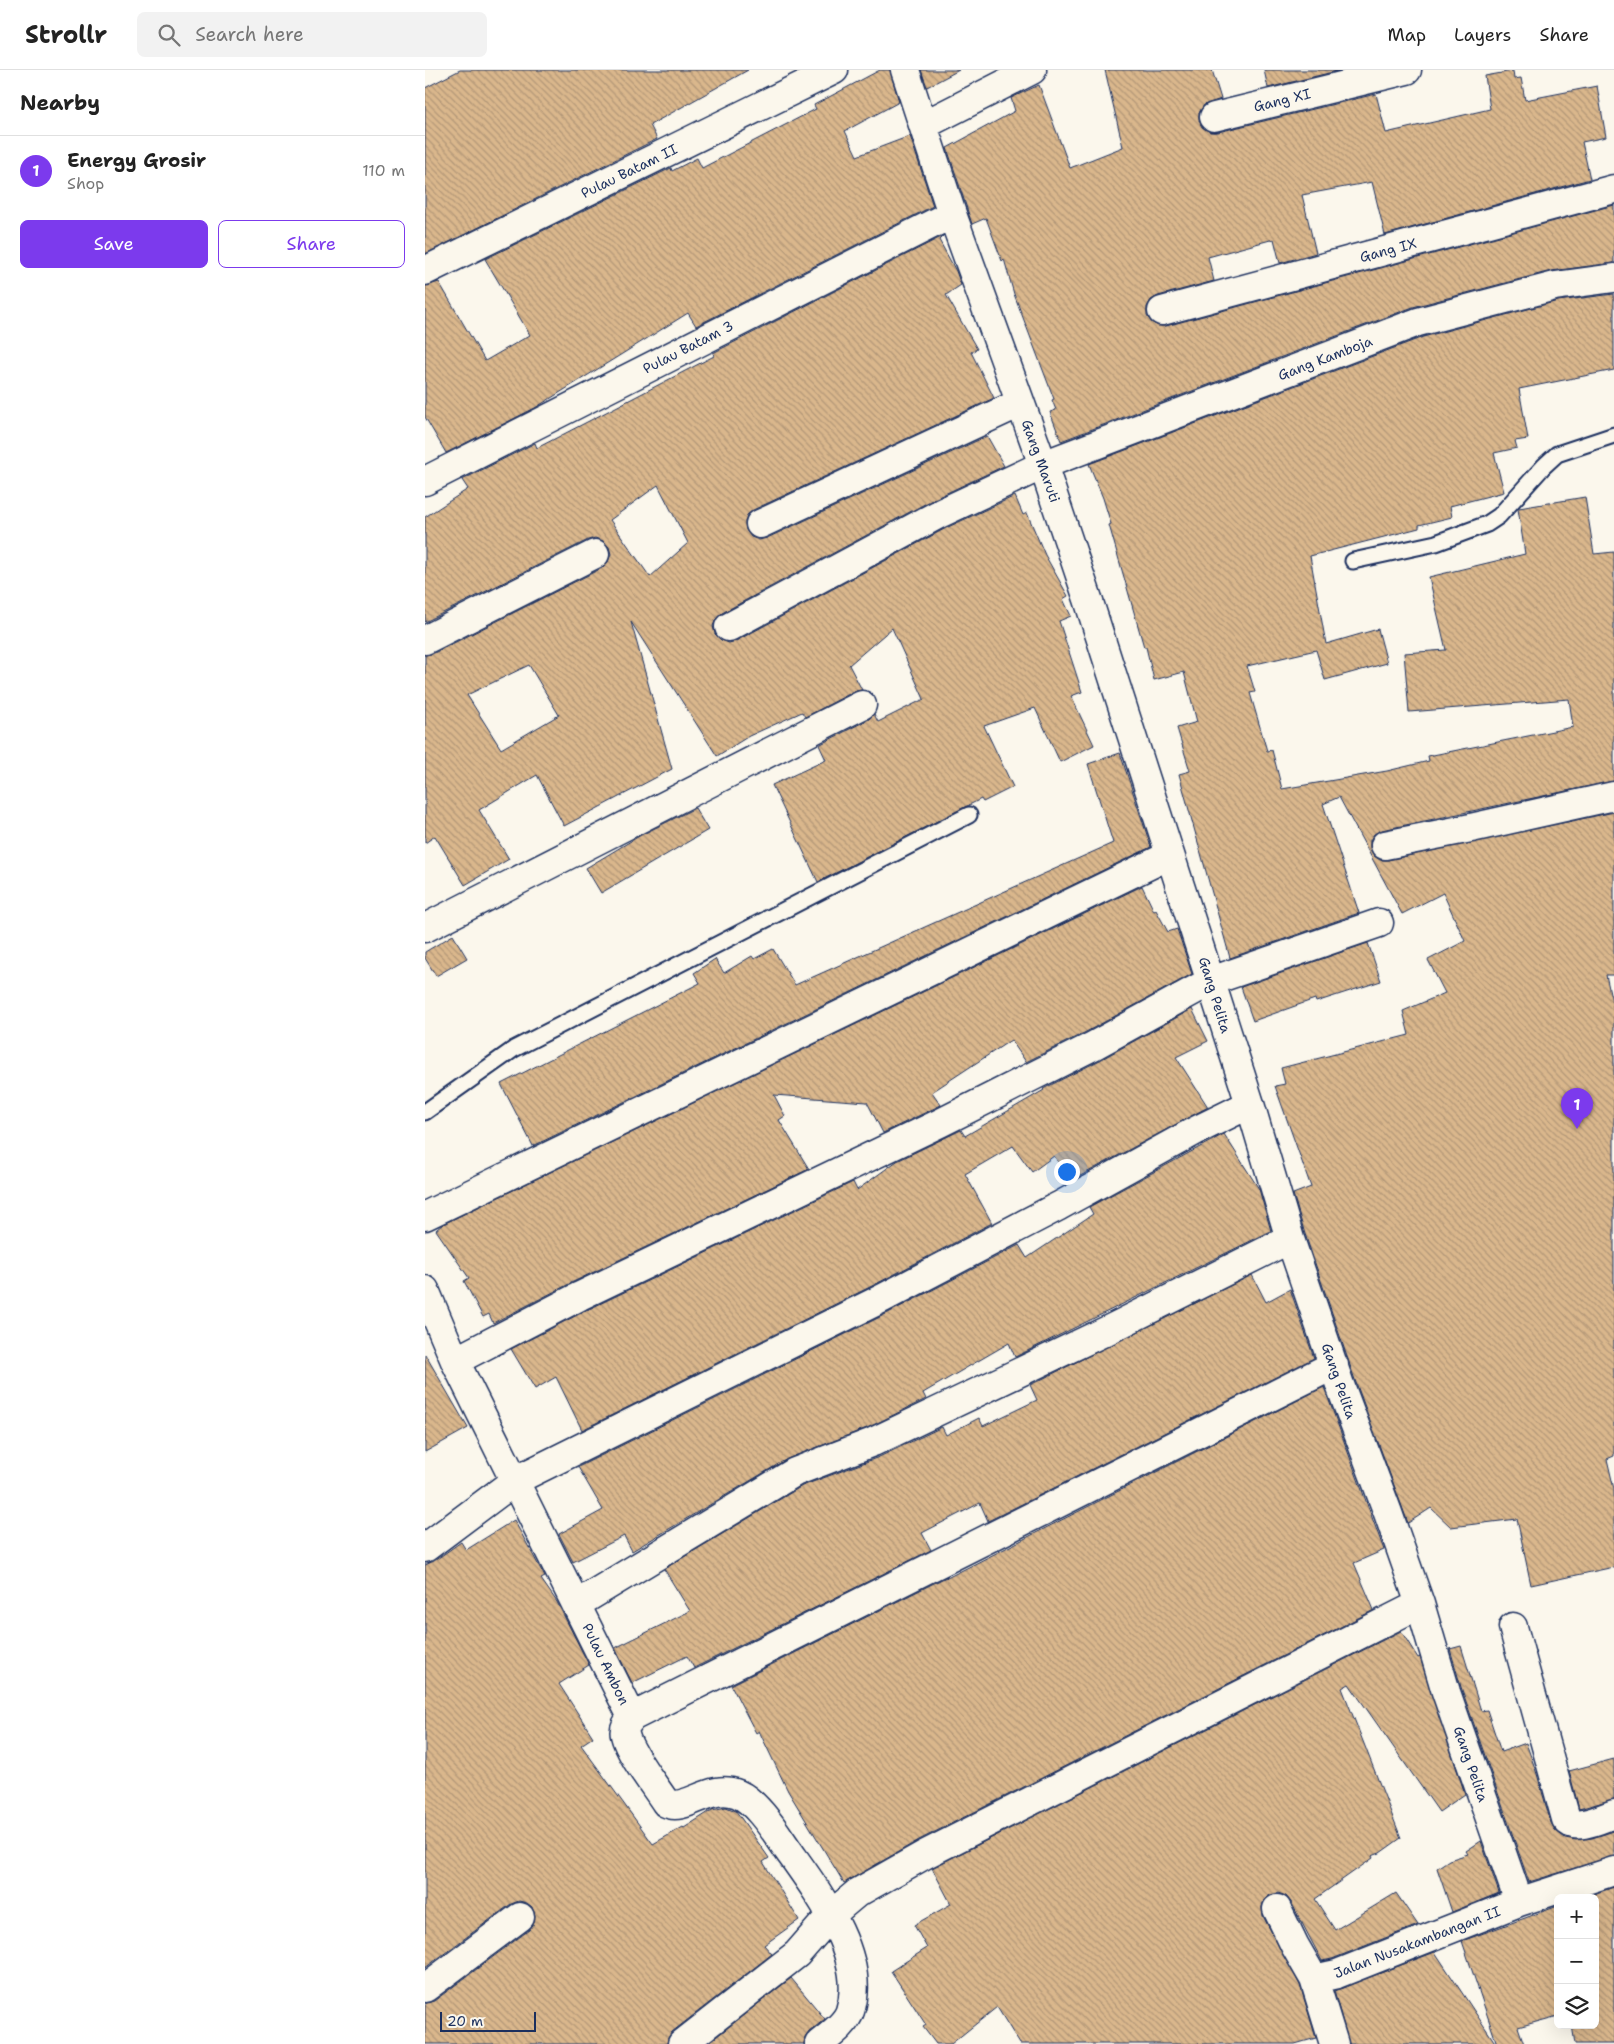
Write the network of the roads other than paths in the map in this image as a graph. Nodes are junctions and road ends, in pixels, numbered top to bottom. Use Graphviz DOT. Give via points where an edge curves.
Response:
graph roads {
  1 [pos="834,70"];
  2 [pos="905,70"];
  3 [pos="1032,70"];
  4 [pos="1407,70"];
  5 [pos="1214,117"];
  6 [pos="924,125"];
  7 [pos="1614,189"];
  8 [pos="952,214"];
  9 [pos="425,271"];
  10 [pos="1614,278"];
  11 [pos="1162,311"];
  12 [pos="1020,403"];
  13 [pos="1614,435"];
  14 [pos="1043,464"];
  15 [pos="425,481"];
  16 [pos="760,524"];
  17 [pos="595,554"];
  18 [pos="1353,561"];
  19 [pos="729,627"];
  20 [pos="425,640"];
  21 [pos="862,705"];
  22 [pos="1614,796"];
  23 [pos="969,815"];
  24 [pos="1385,845"];
  25 [pos="1170,855"];
  26 [pos="1379,923"];
  27 [pos="425,928"];
  28 [pos="1211,981"];
  29 [pos="1249,1104"];
  30 [pos="425,1112"];
  31 [pos="425,1216"];
  32 [pos="1290,1239"];
  33 [pos="425,1290"];
  34 [pos="455,1361"];
  35 [pos="1334,1366"];
  36 [pos="515,1480"];
  37 [pos="425,1548"];
  38 [pos="577,1604"];
  39 [pos="1419,1604"];
  40 [pos="1513,1627"];
  41 [pos="633,1717"];
  42 [pos="1614,1814"];
  43 [pos="1614,1871"];
  44 [pos="1519,1902"];
  45 [pos="1277,1908"];
  46 [pos="832,1914"];
  47 [pos="520,1918"];
  48 [pos="1314,1979"];
  49 [pos="425,1988"];
  50 [pos="682,2044"];
  51 [pos="819,2044"];
  52 [pos="1334,2044"];
  1 -- 9 [label="street, Pulau Batam II"];
  2 -- 6 [label="street, Gang Maruti"];
  3 -- 6 [label="street"];
  4 -- 5 [label="street, Gang XI"];
  6 -- 8 [label="street, Gang Maruti"];
  7 -- 11 [label="street, Gang IX"];
  8 -- 12 [label="street, Gang Maruti"];
  8 -- 15 [label="street, Pulau Batam 3"];
  10 -- 14 [label="street, Gang Kamboja" via="1555,286 1418,322"];
  12 -- 14 [label="street, Gang Maruti"];
  12 -- 16 [label="street"];
  13 -- 18 [label="lane" via="1557,454 1499,516 1487,524 1436,543"];
  14 -- 19 [label="street, Gang Kamboja" via="941,513"];
  14 -- 25 [label="street, Gang Maruti"];
  17 -- 20 [label="street"];
  21 -- 27 [label="street"];
  22 -- 24 [label="street"];
  23 -- 30 [label="lane" via="514,1049"];
  25 -- 28 [label="street, Gang Pelita"];
  25 -- 31 [label="street"];
  26 -- 28 [label="street"];
  28 -- 29 [label="street, Gang Pelita"];
  28 -- 34 [label="street" via="1093,1046 948,1119 580,1296"];
  29 -- 32 [label="street, Gang Pelita"];
  29 -- 36 [label="street" via="883,1298"];
  32 -- 35 [label="street, Gang Pelita"];
  32 -- 38 [label="street" via="873,1442 795,1472"];
  33 -- 34 [label="street, Pulau Ambon"];
  34 -- 36 [label="street, Pulau Ambon"];
  35 -- 39 [label="street, Gang Pelita"];
  35 -- 41 [label="street"];
  36 -- 37 [label="street"];
  36 -- 38 [label="street, Pulau Ambon"];
  38 -- 41 [label="street, Pulau Ambon"];
  39 -- 44 [label="street, Gang Pelita"];
  39 -- 46 [label="street" via="926,1854 857,1893"];
  40 -- 42 [label="street" via="1566,1819 1577,1825"];
  41 -- 46 [label="street, Pulau Ambon" via="624,1734 666,1803 681,1805 702,1795 725,1790 739,1794 753,1804 777,1834"];
  43 -- 44 [label="street, Jalan Nusakambangan II"];
  44 -- 48 [label="street, Jalan Nusakambangan II" via="1380,1958"];
  45 -- 48 [label="street"];
  46 -- 50 [label="street" via="797,1954"];
  46 -- 51 [label="street, Pulau Ambon" via="846,1948 854,1979 853,1994 850,2012"];
  47 -- 49 [label="street"];
  48 -- 52 [label="street"];
}
